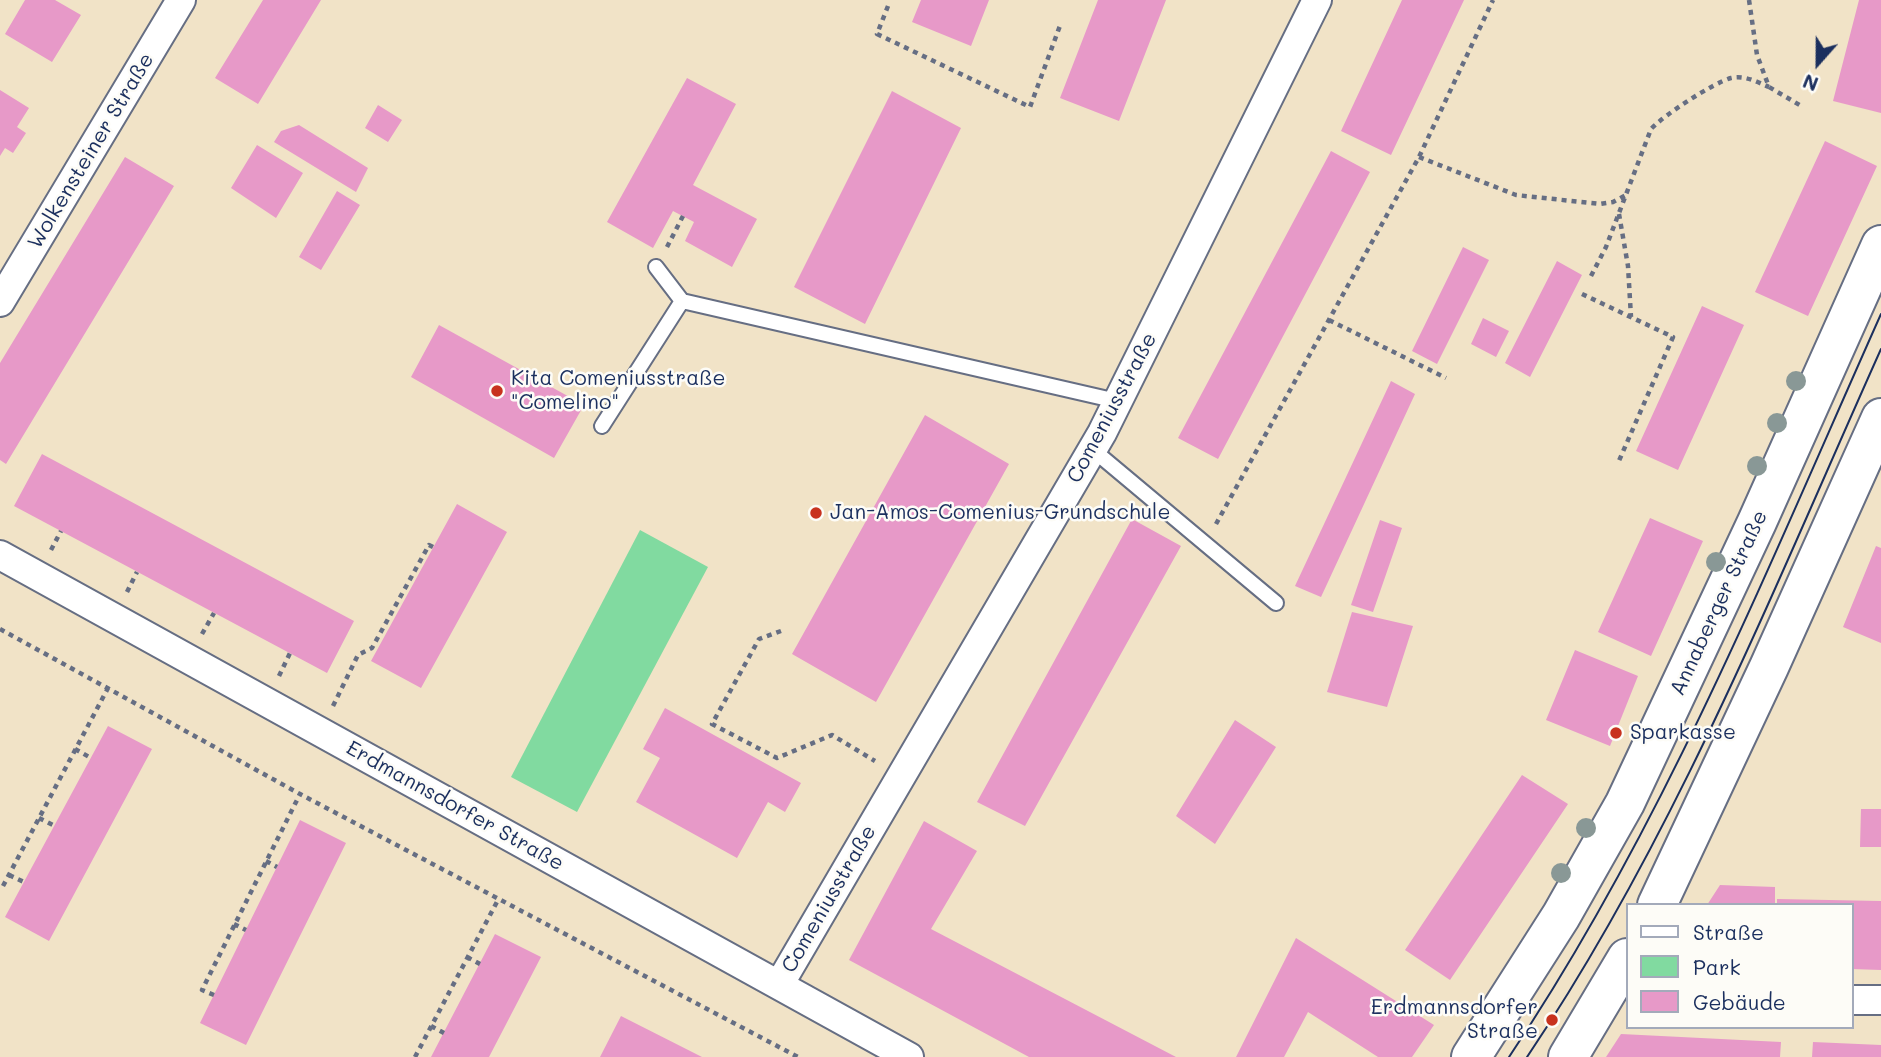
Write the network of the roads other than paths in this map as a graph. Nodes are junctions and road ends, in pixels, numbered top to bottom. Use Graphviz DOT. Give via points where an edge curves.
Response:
graph roads {
  1 [pos="181,0"];
  2 [pos="1317,0"];
  3 [pos="1881,245"];
  4 [pos="656,267"];
  5 [pos="682,301"];
  6 [pos="0,302"];
  7 [pos="1117,401"];
  8 [pos="1881,418"];
  9 [pos="602,426"];
  10 [pos="1092,449"];
  11 [pos="0,555"];
  12 [pos="1276,603"];
  13 [pos="1658,903"];
  14 [pos="1626,960"];
  15 [pos="779,985"];
  16 [pos="1853,1000"];
  17 [pos="1881,1000"];
  18 [pos="909,1057"];
  19 [pos="1471,1057"];
  20 [pos="1568,1057"];
  1 -- 6 [label="street, Wolkensteiner Straße"];
  2 -- 7 [label="street, Comeniusstraße"];
  3 -- 19 [label="main road, Annaberger Straße" via="1625,803 1561,916"];
  4 -- 5 [label="lane"];
  5 -- 7 [label="lane"];
  5 -- 9 [label="lane"];
  7 -- 10 [label="street, Comeniusstraße"];
  8 -- 13 [label="main road"];
  10 -- 12 [label="lane"];
  10 -- 15 [label="street, Comeniusstraße"];
  11 -- 15 [label="street, Erdmannsdorfer Straße"];
  14 -- 20 [label="main road"];
  15 -- 18 [label="street, Erdmannsdorfer Straße"];
  16 -- 17 [label="street"];
}
